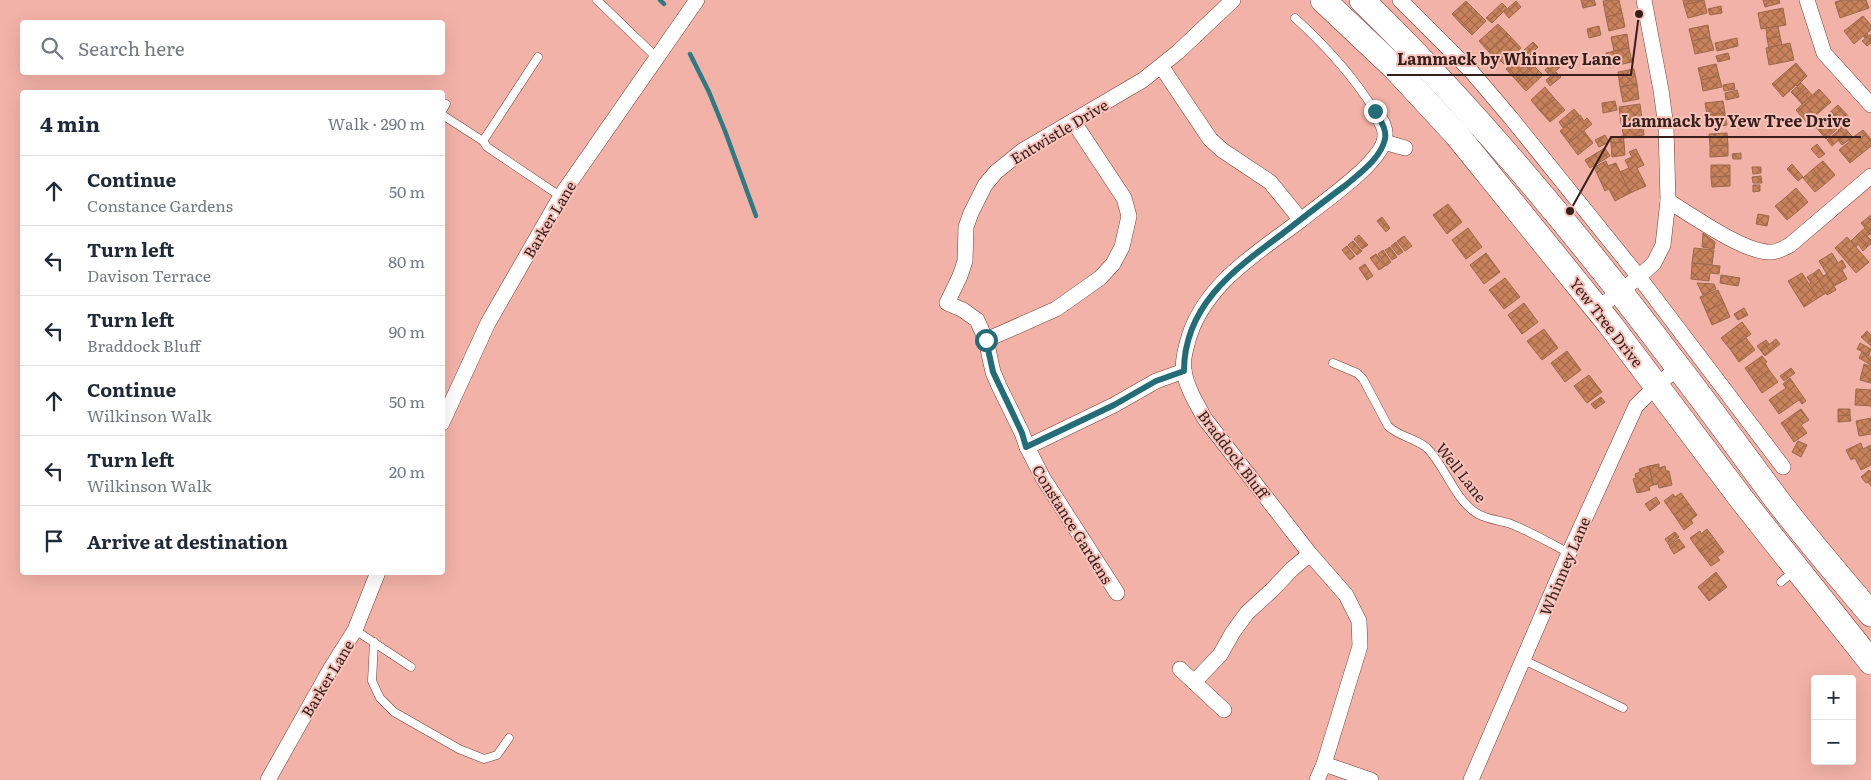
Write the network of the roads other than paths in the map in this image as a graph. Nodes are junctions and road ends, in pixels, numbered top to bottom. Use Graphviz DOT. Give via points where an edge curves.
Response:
graph roads {
  1 [pos="597,0"];
  2 [pos="697,0"];
  3 [pos="1233,0"];
  4 [pos="1323,0"];
  5 [pos="1362,0"];
  6 [pos="1400,0"];
  7 [pos="1644,0"];
  8 [pos="1807,0"];
  9 [pos="1296,18"];
  10 [pos="538,57"];
  11 [pos="657,58"];
  12 [pos="1162,66"];
  13 [pos="1871,105"];
  14 [pos="1375,111"];
  15 [pos="445,117"];
  16 [pos="1073,121"];
  17 [pos="483,141"];
  18 [pos="1384,142"];
  19 [pos="1405,148"];
  20 [pos="1871,176"];
  21 [pos="560,196"];
  22 [pos="1668,201"];
  23 [pos="1301,220"];
  24 [pos="1640,277"];
  25 [pos="1618,291"];
  26 [pos="947,302"];
  27 [pos="1597,309"];
  28 [pos="986,340"];
  29 [pos="1333,363"];
  30 [pos="1678,367"];
  31 [pos="1184,371"];
  32 [pos="1657,385"];
  33 [pos="445,417"];
  34 [pos="1026,447"];
  35 [pos="1783,467"];
  36 [pos="1569,553"];
  37 [pos="1310,554"];
  38 [pos="377,575"];
  39 [pos="1117,593"];
  40 [pos="1871,614"];
  41 [pos="355,630"];
  42 [pos="374,642"];
  43 [pos="1524,660"];
  44 [pos="1871,662"];
  45 [pos="411,667"];
  46 [pos="1180,669"];
  47 [pos="1194,682"];
  48 [pos="1623,708"];
  49 [pos="1224,710"];
  50 [pos="509,738"];
  51 [pos="1324,764"];
  52 [pos="268,780"];
  53 [pos="1317,780"];
  54 [pos="1372,780"];
  55 [pos="1472,780"];
  1 -- 11 [label="lane"];
  2 -- 11 [label="street, Barker Lane"];
  3 -- 12 [label="street, Entwistle Drive"];
  4 -- 27 [label="highway, Yew Tree Drive" via="1457,135"];
  5 -- 25 [label="highway, Yew Tree Drive" via="1493,138"];
  6 -- 24 [label="street" via="1511,118"];
  7 -- 22 [label="street" via="1666,127"];
  8 -- 13 [label="street" via="1824,53"];
  9 -- 14 [label="lane" via="1338,61"];
  10 -- 17 [label="lane"];
  11 -- 21 [label="street, Barker Lane"];
  12 -- 16 [label="street, Entwistle Drive"];
  12 -- 23 [label="street" via="1210,139 1270,182"];
  14 -- 18 [label="street" via="1384,127"];
  15 -- 17 [label="lane"];
  16 -- 26 [label="street, Entwistle Drive" via="1008,161 985,185 966,227 965,260"];
  16 -- 28 [label="street" via="1124,198 1129,216 1122,247 1100,278 1056,309"];
  17 -- 21 [label="lane" via="487,147"];
  18 -- 19 [label="street"];
  18 -- 23 [label="street, Braddock Bluff" via="1365,170"];
  20 -- 22 [label="street" via="1790,245 1771,252 1739,243"];
  21 -- 33 [label="street, Barker Lane" via="488,322"];
  22 -- 24 [label="street" via="1663,245 1654,263"];
  23 -- 31 [label="street, Braddock Bluff" via="1221,283 1188,337"];
  24 -- 25 [label="street"];
  24 -- 35 [label="street"];
  25 -- 27 [label="street"];
  25 -- 30 [label="highway, Yew Tree Drive"];
  26 -- 28 [label="street, Constance Gardens" via="977,320"];
  27 -- 32 [label="highway, Yew Tree Drive"];
  28 -- 34 [label="street, Constance Gardens" via="993,372"];
  29 -- 36 [label="lane, Well Lane" via="1363,379 1388,426 1427,448 1476,514 1523,529"];
  30 -- 32 [label="street, Whinney Lane"];
  30 -- 40 [label="highway, Yew Tree Drive" via="1776,498"];
  31 -- 34 [label="street" via="1156,381"];
  31 -- 37 [label="street, Braddock Bluff" via="1205,419"];
  32 -- 36 [label="street, Whinney Lane" via="1636,406"];
  32 -- 44 [label="highway, Yew Tree Drive" via="1743,501 1788,575"];
  34 -- 39 [label="street, Constance Gardens"];
  36 -- 43 [label="street, Whinney Lane"];
  37 -- 47 [label="street" via="1247,613 1220,655"];
  37 -- 51 [label="street, Braddock Bluff" via="1346,595 1359,621 1360,646"];
  38 -- 41 [label="street, Barker Lane"];
  41 -- 42 [label="lane"];
  41 -- 52 [label="street, Barker Lane"];
  42 -- 45 [label="lane"];
  42 -- 50 [label="lane" via="372,681 380,698 394,712 459,749 484,759 497,756"];
  43 -- 48 [label="lane"];
  43 -- 55 [label="street, Whinney Lane"];
  46 -- 47 [label="street"];
  47 -- 49 [label="street"];
  51 -- 53 [label="street"];
  51 -- 54 [label="street"];
}
